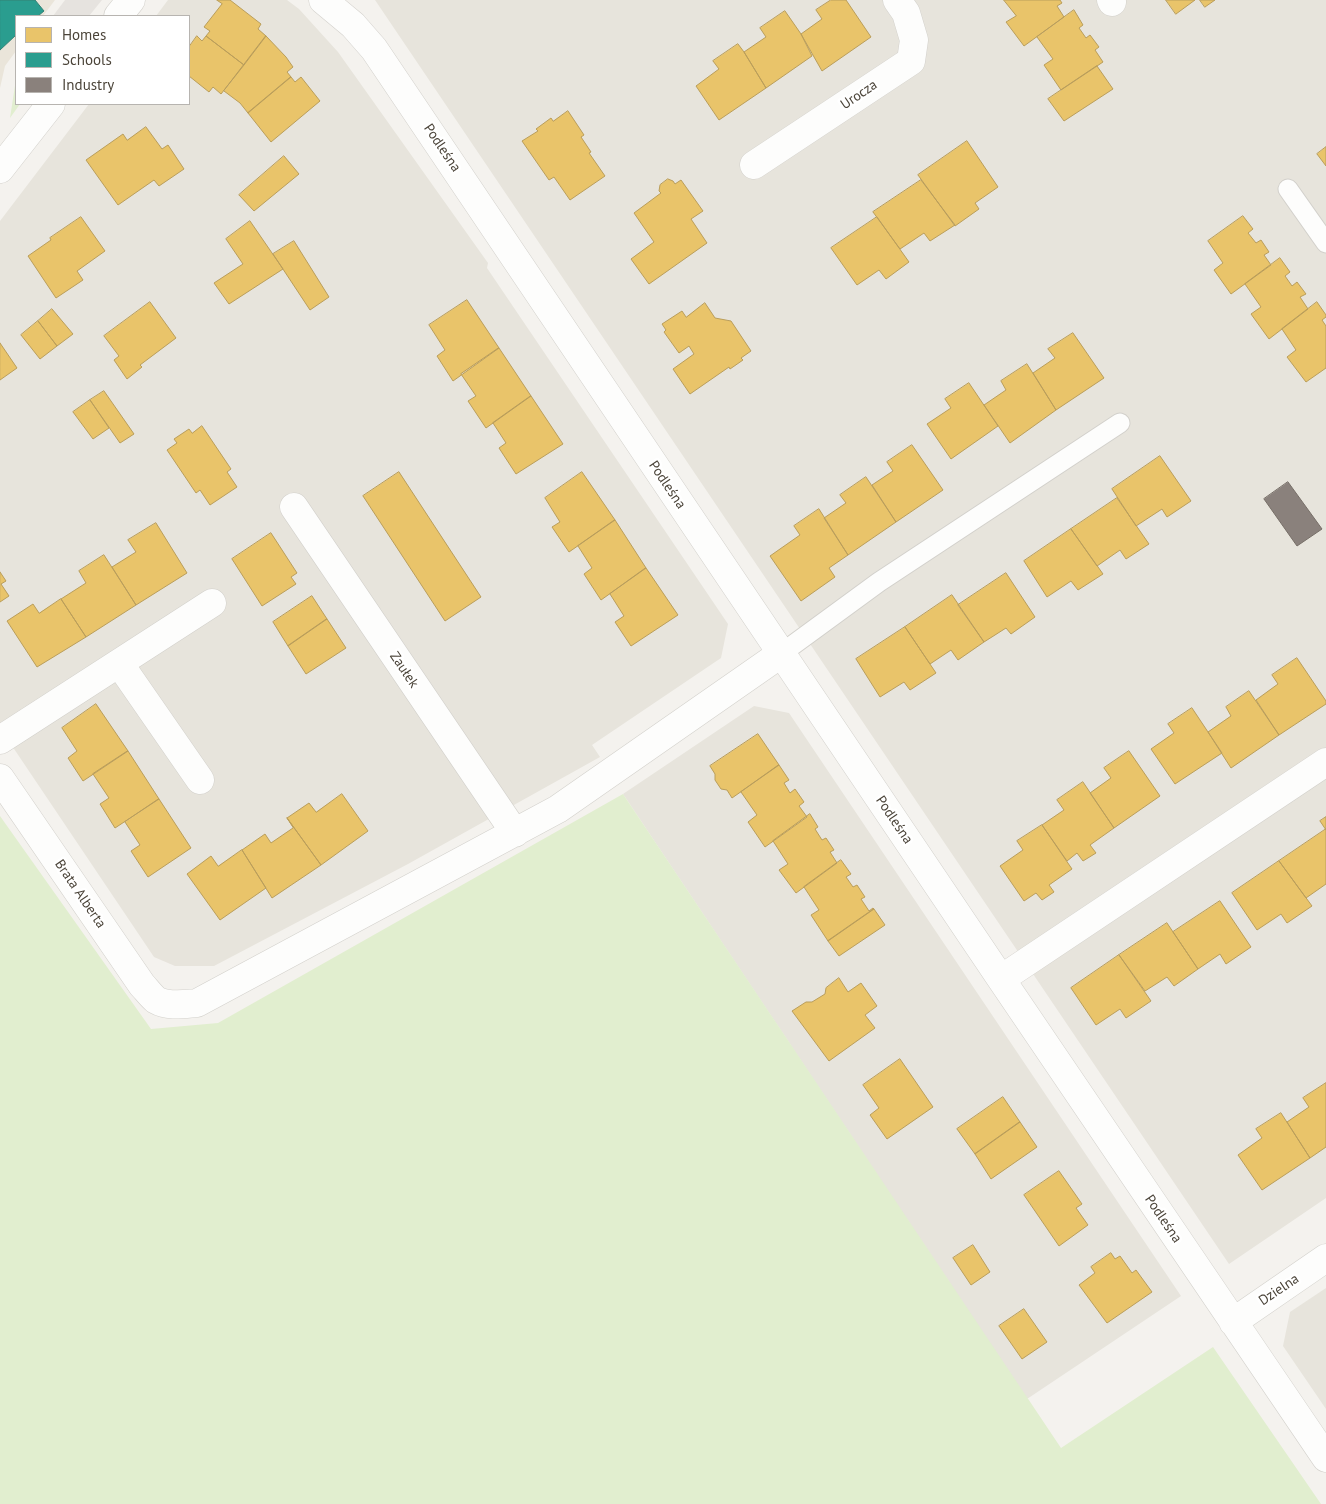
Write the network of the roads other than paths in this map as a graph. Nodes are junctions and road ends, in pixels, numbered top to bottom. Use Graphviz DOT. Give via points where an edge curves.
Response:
graph roads {
  1 [pos="131,0"];
  2 [pos="323,0"];
  3 [pos="897,0"];
  4 [pos="119,15"];
  5 [pos="49,105"];
  6 [pos="754,165"];
  7 [pos="0,169"];
  8 [pos="1288,189"];
  9 [pos="1326,242"];
  10 [pos="1120,424"];
  11 [pos="294,506"];
  12 [pos="212,603"];
  13 [pos="782,653"];
  14 [pos="119,663"];
  15 [pos="0,740"];
  16 [pos="1326,762"];
  17 [pos="0,778"];
  18 [pos="200,780"];
  19 [pos="515,833"];
  20 [pos="1001,980"];
  21 [pos="1326,1258"];
  22 [pos="1233,1322"];
  23 [pos="1326,1458"];
  1 -- 4 [label="street"];
  2 -- 13 [label="street, Podleśna" via="353,25 374,49"];
  3 -- 6 [label="street, Urocza" via="906,13 914,40 911,60"];
  5 -- 7 [label="street"];
  8 -- 9 [label="lane"];
  10 -- 13 [label="lane" via="880,582"];
  11 -- 19 [label="street, Zaułek"];
  12 -- 14 [label="street"];
  13 -- 19 [label="street" via="558,809"];
  13 -- 20 [label="street, Podleśna"];
  14 -- 15 [label="street"];
  14 -- 18 [label="street"];
  16 -- 20 [label="street"];
  17 -- 19 [label="street, Brata Alberta" via="142,985 156,1000 175,1005 197,1003"];
  20 -- 22 [label="street, Podleśna"];
  21 -- 22 [label="street, Dzielna"];
  22 -- 23 [label="street, Podleśna"];
}
